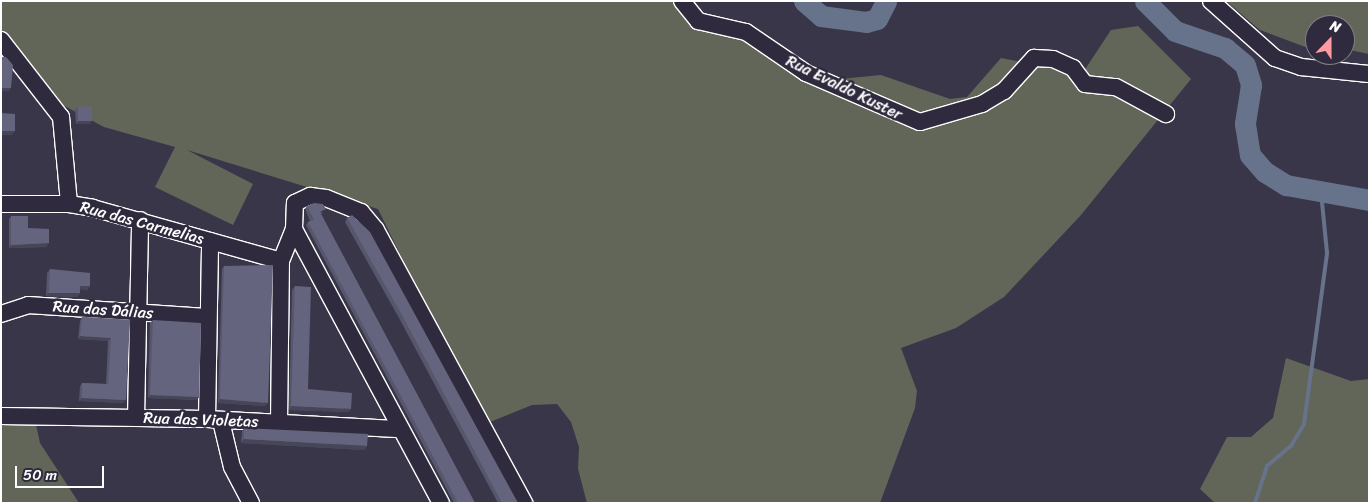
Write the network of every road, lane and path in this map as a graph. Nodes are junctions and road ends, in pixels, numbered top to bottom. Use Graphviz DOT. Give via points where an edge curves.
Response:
graph roads {
  1 [pos="682,1"];
  2 [pos="1211,1"];
  3 [pos="1,40"];
  4 [pos="1369,74"];
  5 [pos="1166,114"];
  6 [pos="1,204"];
  7 [pos="69,204"];
  8 [pos="140,220"];
  9 [pos="294,229"];
  10 [pos="210,242"];
  11 [pos="281,261"];
  12 [pos="138,313"];
  13 [pos="1,314"];
  14 [pos="207,317"];
  15 [pos="1,416"];
  16 [pos="136,418"];
  17 [pos="214,420"];
  18 [pos="279,423"];
  19 [pos="401,430"];
  20 [pos="251,503"];
  21 [pos="441,503"];
  22 [pos="524,503"];
  1 -- 5 [label="street, Rua Evaldo Kuster" via="698,21 746,32 806,73 920,122 982,104 1004,91 1034,58 1053,59 1072,68 1085,84 1116,87"];
  2 -- 4 [label="street" via="1275,58 1301,67"];
  3 -- 7 [label="street" via="60,117"];
  6 -- 7 [label="street, Rua das Carmelias"];
  7 -- 8 [label="street, Rua das Carmelias"];
  8 -- 10 [label="street, Rua das Carmelias"];
  8 -- 12 [label="street"];
  9 -- 11 [label="street"];
  9 -- 19 [label="street"];
  9 -- 22 [label="street" via="293,208 301,198 310,196 351,205 367,218"];
  10 -- 11 [label="street, Rua das Carmelias"];
  10 -- 14 [label="street"];
  11 -- 18 [label="street"];
  12 -- 13 [label="street, Rua das Dálias" via="28,305"];
  12 -- 14 [label="street, Rua das Dálias"];
  12 -- 16 [label="street"];
  14 -- 17 [label="street"];
  15 -- 16 [label="street, Rua das Violetas"];
  16 -- 17 [label="street, Rua das Violetas"];
  17 -- 18 [label="street, Rua das Violetas"];
  17 -- 20 [label="street" via="232,467"];
  18 -- 19 [label="street, Rua das Violetas"];
  19 -- 21 [label="street"];
}
